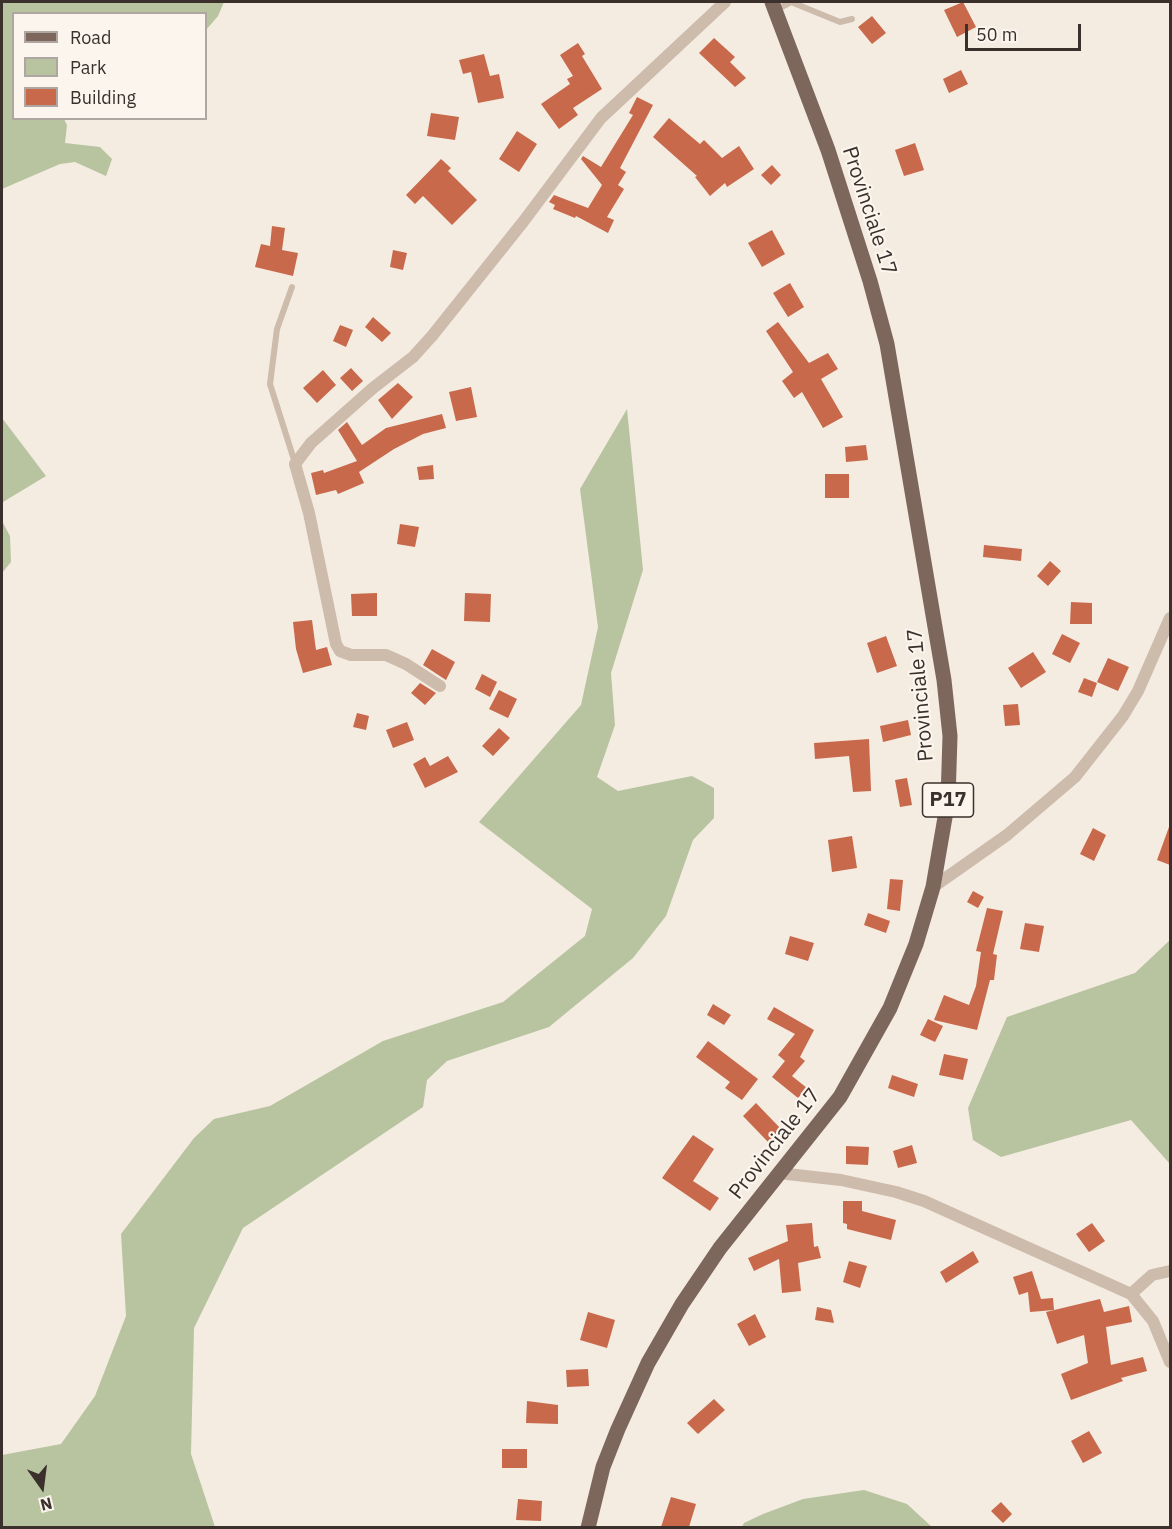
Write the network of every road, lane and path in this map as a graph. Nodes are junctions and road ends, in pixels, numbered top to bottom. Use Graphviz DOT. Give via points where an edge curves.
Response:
graph roads {
  1 [pos="725,2"];
  2 [pos="774,6"];
  3 [pos="852,19"];
  4 [pos="291,287"];
  5 [pos="295,464"];
  6 [pos="1170,618"];
  7 [pos="440,686"];
  8 [pos="933,887"];
  9 [pos="778,1173"];
  10 [pos="1170,1271"];
  11 [pos="1131,1294"];
  12 [pos="1170,1362"];
  13 [pos="588,1527"];
  1 -- 5 [label="street" via="601,118 413,357 311,443"];
  2 -- 3 [label="lane" via="791,2 840,22"];
  2 -- 8 [label="main road, Provinciale 17 / P17" via="828,150 870,281 900,409 922,559 938,633 950,736 948,800"];
  4 -- 5 [label="lane" via="277,329 270,384"];
  5 -- 7 [label="street" via="340,651 351,655 386,655"];
  6 -- 8 [label="street" via="1128,708 1075,777 1007,836"];
  8 -- 9 [label="main road, Provinciale 17 / P17" via="904,976 866,1054 840,1097"];
  9 -- 11 [label="street" via="841,1180 924,1201"];
  9 -- 13 [label="main road, Provinciale 17 / P17" via="720,1248 648,1363 603,1467"];
  10 -- 11 [label="street" via="1152,1275"];
  11 -- 12 [label="street" via="1153,1321"];
}
